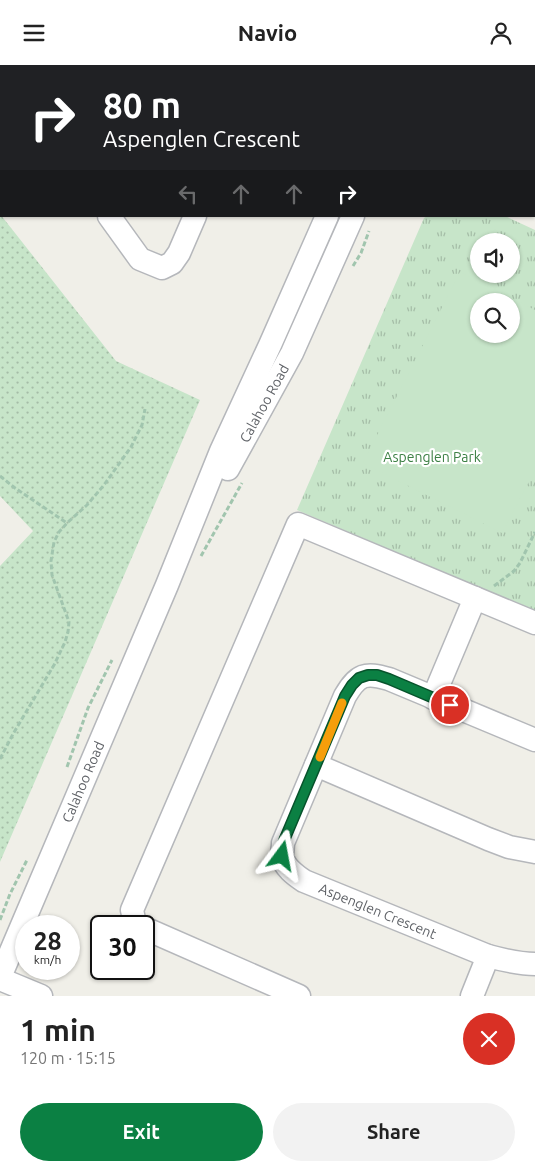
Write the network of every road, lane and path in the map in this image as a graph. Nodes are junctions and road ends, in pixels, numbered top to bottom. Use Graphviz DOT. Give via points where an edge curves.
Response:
graph roads {
  1 [pos="110,217"];
  2 [pos="196,217"];
  3 [pos="327,217"];
  4 [pos="362,221"];
  5 [pos="352,269"];
  6 [pos="145,409"];
  7 [pos="246,475"];
  8 [pos="0,476"];
  9 [pos="67,523"];
  10 [pos="535,532"];
  11 [pos="200,558"];
  12 [pos="167,585"];
  13 [pos="480,600"];
  14 [pos="535,623"];
  15 [pos="433,698"];
  16 [pos="535,741"];
  17 [pos="0,759"];
  18 [pos="316,765"];
  19 [pos="535,853"];
  20 [pos="133,915"];
  21 [pos="155,933"];
  22 [pos="488,956"];
  23 [pos="535,964"];
  24 [pos="0,978"];
  25 [pos="41,996"];
  26 [pos="299,996"];
  27 [pos="472,996"];
  1 -- 2 [label="street" via="140,259 162,268 172,263 179,253"];
  3 -- 12 [label="street, Calahoo Road" via="221,451"];
  4 -- 5 [label="path" via="368,236"];
  4 -- 12 [label="street, Calahoo Road"];
  6 -- 9 [label="path" via="142,425 130,447 104,485"];
  7 -- 11 [label="path"];
  8 -- 9 [label="path"];
  9 -- 17 [label="path" via="54,542 51,561 52,575 69,622 68,632 54,665"];
  10 -- 13 [label="path" via="520,563"];
  12 -- 24 [label="street, Calahoo Road"];
  13 -- 14 [label="street"];
  13 -- 15 [label="street"];
  13 -- 20 [label="street" via="298,524 132,910"];
  15 -- 16 [label="street, Aspenglen Crescent"];
  15 -- 18 [label="street, Aspenglen Crescent" via="377,675 359,678 345,696"];
  18 -- 19 [label="street" via="488,839"];
  18 -- 22 [label="street, Aspenglen Crescent" via="283,843 282,856 294,875"];
  21 -- 26 [label="street"];
  22 -- 23 [label="street, Aspenglen Crescent"];
  22 -- 27 [label="street"];
  24 -- 25 [label="street"];
}
